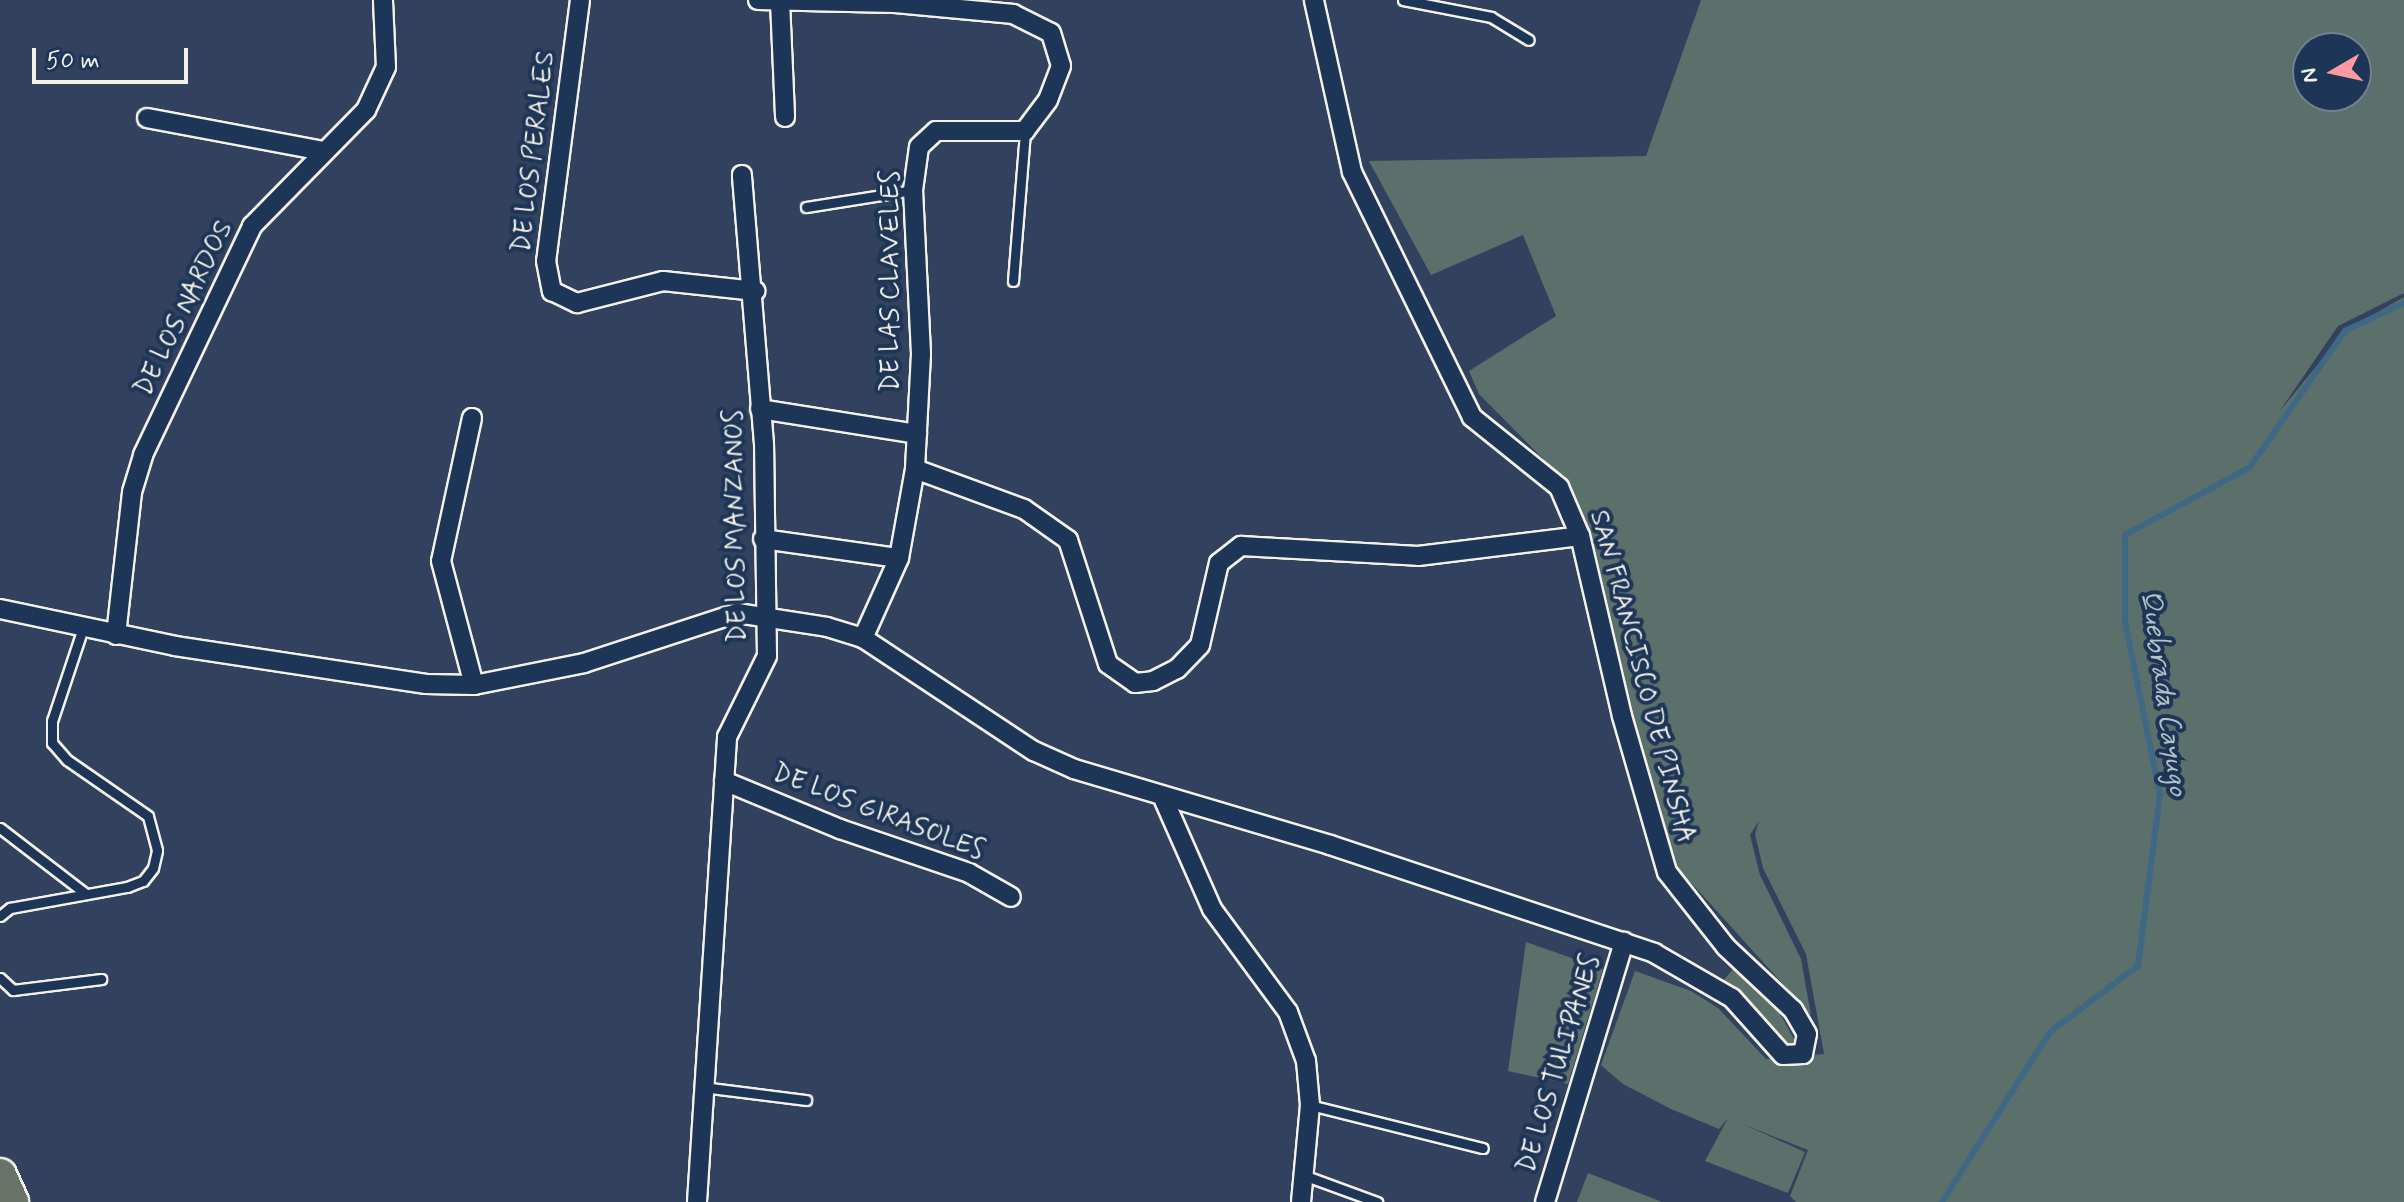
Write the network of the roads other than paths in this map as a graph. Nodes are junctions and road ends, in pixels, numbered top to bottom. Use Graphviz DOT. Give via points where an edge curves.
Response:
graph roads {
  1 [pos="383,0"];
  2 [pos="580,0"];
  3 [pos="758,0"];
  4 [pos="1314,0"];
  5 [pos="1403,0"];
  6 [pos="780,1"];
  7 [pos="896,2"];
  8 [pos="1529,40"];
  9 [pos="785,117"];
  10 [pos="147,118"];
  11 [pos="1025,131"];
  12 [pos="323,151"];
  13 [pos="742,175"];
  14 [pos="913,190"];
  15 [pos="806,207"];
  16 [pos="1013,281"];
  17 [pos="755,291"];
  18 [pos="760,409"];
  19 [pos="472,418"];
  20 [pos="917,434"];
  21 [pos="915,469"];
  22 [pos="1580,536"];
  23 [pos="763,539"];
  24 [pos="899,558"];
  25 [pos="0,609"];
  26 [pos="765,619"];
  27 [pos="83,628"];
  28 [pos="116,635"];
  29 [pos="863,638"];
  30 [pos="474,685"];
  31 [pos="724,781"];
  32 [pos="1164,800"];
  33 [pos="0,828"];
  34 [pos="86,894"];
  35 [pos="1011,897"];
  36 [pos="0,916"];
  37 [pos="1624,942"];
  38 [pos="0,978"];
  39 [pos="101,979"];
  40 [pos="703,1087"];
  41 [pos="806,1100"];
  42 [pos="1310,1105"];
  43 [pos="1483,1148"];
  44 [pos="0,1175"];
  45 [pos="1306,1176"];
  46 [pos="12,1202"];
  47 [pos="697,1202"];
  48 [pos="1301,1202"];
  49 [pos="1377,1202"];
  50 [pos="1545,1202"];
  1 -- 12 [label="street, DE LOS NARDOS" via="386,67 366,110"];
  2 -- 17 [label="street, DE LOS PERALES" via="557,210 546,261 552,291 577,303 663,281"];
  3 -- 6 [label="street"];
  4 -- 22 [label="street, SAN FRANCISCO DE PINSHA" via="1352,172 1472,417 1559,487"];
  5 -- 8 [label="lane" via="1491,17"];
  6 -- 7 [label="street"];
  6 -- 9 [label="street"];
  7 -- 11 [label="street" via="1013,14 1051,33 1061,66 1048,100"];
  10 -- 12 [label="street"];
  11 -- 14 [label="street, DE LAS CLAVELES" via="936,131 919,147"];
  11 -- 16 [label="lane"];
  12 -- 28 [label="street, DE LOS NARDOS" via="252,226 143,455 132,492"];
  13 -- 17 [label="street, DE LOS MANZANOS"];
  14 -- 15 [label="lane"];
  14 -- 20 [label="street, DE LAS CLAVELES" via="921,354"];
  17 -- 18 [label="street, DE LOS MANZANOS"];
  18 -- 20 [label="street"];
  18 -- 23 [label="street, DE LOS MANZANOS"];
  19 -- 30 [label="street" via="441,561"];
  20 -- 21 [label="street, DE LAS CLAVELES"];
  21 -- 22 [label="street" via="1024,509 1068,540 1108,664 1135,683 1177,669 1200,645 1219,563 1241,546 1418,556"];
  21 -- 24 [label="street, DE LAS CLAVELES"];
  22 -- 37 [label="street, SAN FRANCISCO DE PINSHA" via="1622,716 1667,872 1726,947 1793,1010 1807,1034 1803,1054 1783,1055 1732,998 1683,967"];
  23 -- 24 [label="street"];
  23 -- 26 [label="street, DE LOS MANZANOS"];
  24 -- 29 [label="street, DE LAS CLAVELES"];
  25 -- 27 [label="street"];
  26 -- 29 [label="street"];
  26 -- 30 [label="street" via="737,613 584,663"];
  26 -- 31 [label="street, DE LOS MANZANOS" via="767,656 727,737"];
  27 -- 28 [label="street"];
  27 -- 34 [label="lane" via="52,721 52,743 67,760 148,816 157,850 143,881"];
  28 -- 30 [label="street" via="390,681"];
  29 -- 32 [label="street" via="1034,751"];
  31 -- 35 [label="street, DE LOS GIRASOLES" via="840,829 969,873"];
  31 -- 40 [label="street, DE LOS MANZANOS"];
  32 -- 37 [label="street" via="1330,845"];
  32 -- 42 [label="street" via="1212,909 1288,1012 1306,1061"];
  33 -- 34 [label="lane"];
  34 -- 36 [label="lane" via="10,908"];
  37 -- 50 [label="street, DE LOS TULIPANES"];
  38 -- 39 [label="lane" via="13,990"];
  40 -- 41 [label="lane"];
  40 -- 47 [label="street, DE LOS MANZANOS"];
  42 -- 43 [label="lane"];
  42 -- 45 [label="street"];
  44 -- 46 [label="highway"];
  45 -- 48 [label="street"];
  45 -- 49 [label="lane"];
}
